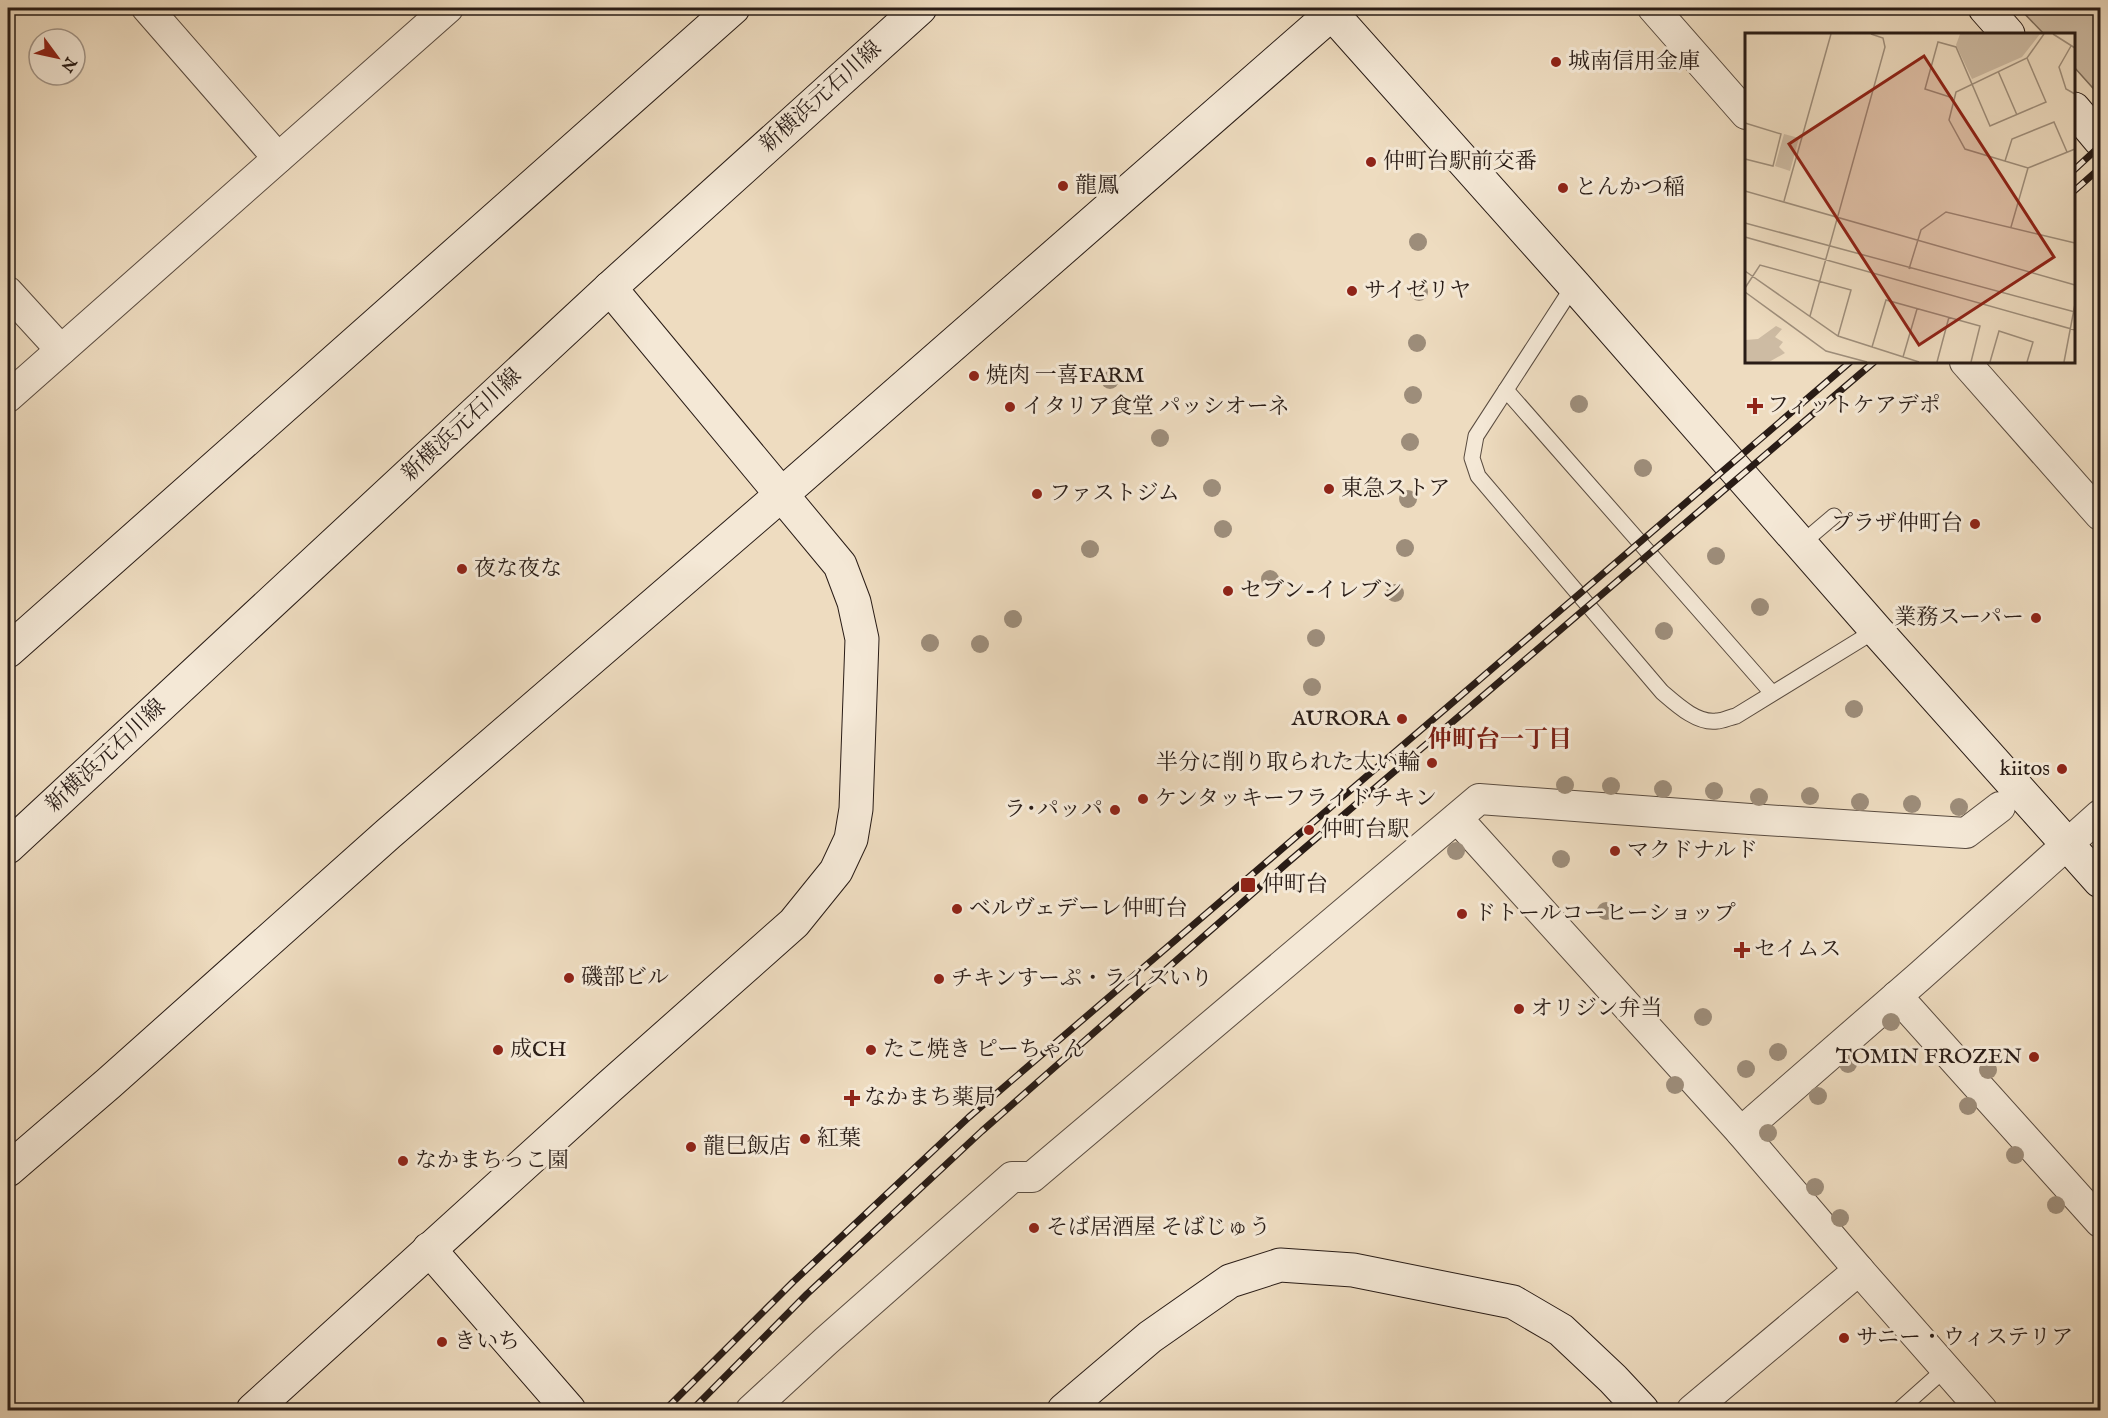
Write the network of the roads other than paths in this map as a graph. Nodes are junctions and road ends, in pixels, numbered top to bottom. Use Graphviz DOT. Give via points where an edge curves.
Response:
graph roads {
  1 [pos="147,8"];
  2 [pos="448,8"];
  3 [pos="733,8"];
  4 [pos="920,8"];
  5 [pos="1653,8"];
  6 [pos="1984,8"];
  7 [pos="1332,9"];
  8 [pos="2007,33"];
  9 [pos="2075,111"];
  10 [pos="1745,113"];
  11 [pos="2100,140"];
  12 [pos="278,158"];
  13 [pos="1574,285"];
  14 [pos="610,288"];
  15 [pos="8,291"];
  16 [pos="61,350"];
  17 [pos="1966,363"];
  18 [pos="1506,390"];
  19 [pos="8,397"];
  20 [pos="781,495"];
  21 [pos="2100,515"];
  22 [pos="1834,516"];
  23 [pos="1801,544"];
  24 [pos="1876,630"];
  25 [pos="8,651"];
  26 [pos="1772,693"];
  27 [pos="2000,807"];
  28 [pos="2100,815"];
  29 [pos="1457,818"];
  30 [pos="2068,845"];
  31 [pos="8,847"];
  32 [pos="2100,881"];
  33 [pos="1897,996"];
  34 [pos="1741,1132"];
  35 [pos="8,1170"];
  36 [pos="2100,1222"];
  37 [pos="429,1249"];
  38 [pos="1859,1270"];
  39 [pos="1945,1369"];
  40 [pos="253,1410"];
  41 [pos="569,1410"];
  42 [pos="751,1410"];
  43 [pos="1064,1410"];
  44 [pos="1642,1410"];
  45 [pos="1692,1410"];
  46 [pos="1899,1410"];
  47 [pos="1982,1410"];
  1 -- 12 [label="street"];
  2 -- 12 [label="street"];
  3 -- 25 [label="street"];
  4 -- 14 [label="street, 新横浜元石川線"];
  5 -- 10 [label="street"];
  6 -- 8 [label="street"];
  7 -- 13 [label="street"];
  7 -- 20 [label="street"];
  9 -- 11 [label="street"];
  12 -- 16 [label="street"];
  13 -- 18 [label="lane"];
  13 -- 23 [label="street"];
  14 -- 20 [label="street"];
  14 -- 31 [label="street, 新横浜元石川線"];
  15 -- 16 [label="street"];
  16 -- 19 [label="street"];
  17 -- 21 [label="street"];
  18 -- 26 [label="lane"];
  18 -- 26 [label="lane" via="1476,436 1472,458 1478,476 1662,692 1699,718 1716,722 1736,716"];
  20 -- 35 [label="street" via="388,834"];
  20 -- 37 [label="street" via="840,565 862,639 856,809 851,839 836,871 794,922"];
  22 -- 23 [label="lane"];
  23 -- 24 [label="street"];
  24 -- 26 [label="lane"];
  24 -- 30 [label="street"];
  27 -- 29 [label="street" via="1966,832 1479,799"];
  28 -- 30 [label="street"];
  29 -- 34 [label="street"];
  29 -- 42 [label="street" via="1032,1177 1012,1177"];
  30 -- 32 [label="street"];
  30 -- 33 [label="street"];
  33 -- 34 [label="street"];
  33 -- 36 [label="street"];
  34 -- 38 [label="street"];
  37 -- 40 [label="street"];
  37 -- 41 [label="street"];
  38 -- 39 [label="street"];
  38 -- 45 [label="street"];
  39 -- 46 [label="lane"];
  39 -- 47 [label="street"];
  43 -- 44 [label="street" via="1150,1337 1230,1281 1280,1265 1353,1270 1513,1302 1561,1330"];
}
